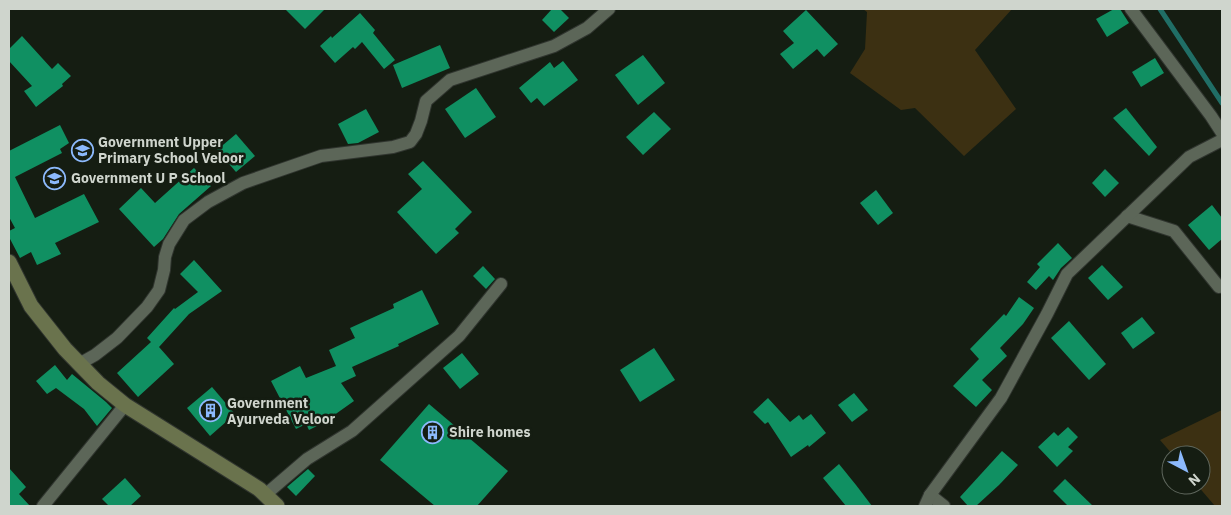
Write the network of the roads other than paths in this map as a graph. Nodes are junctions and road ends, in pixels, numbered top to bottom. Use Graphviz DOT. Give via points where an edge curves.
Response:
graph roads {
  1 [pos="609,9"];
  2 [pos="1131,9"];
  3 [pos="1222,133"];
  4 [pos="1222,140"];
  5 [pos="1127,216"];
  6 [pos="9,262"];
  7 [pos="501,284"];
  8 [pos="1219,287"];
  9 [pos="79,364"];
  10 [pos="125,405"];
  11 [pos="265,495"];
  12 [pos="928,501"];
  13 [pos="43,506"];
  14 [pos="277,506"];
  15 [pos="944,506"];
  1 -- 9 [label="street" via="587,28 554,46 450,80 426,101 421,122 410,142 320,156 243,184 208,202 184,220 169,244 160,290 147,307 117,338"];
  2 -- 3 [label="street"];
  4 -- 5 [label="street" via="1189,157"];
  5 -- 8 [label="street" via="1174,231"];
  5 -- 12 [label="street" via="1067,274 1001,398"];
  6 -- 9 [label="street" via="31,306"];
  7 -- 11 [label="street" via="459,336 352,431 307,459"];
  9 -- 10 [label="street"];
  10 -- 11 [label="street"];
  10 -- 13 [label="street"];
  11 -- 14 [label="street"];
  12 -- 15 [label="street"];
}
